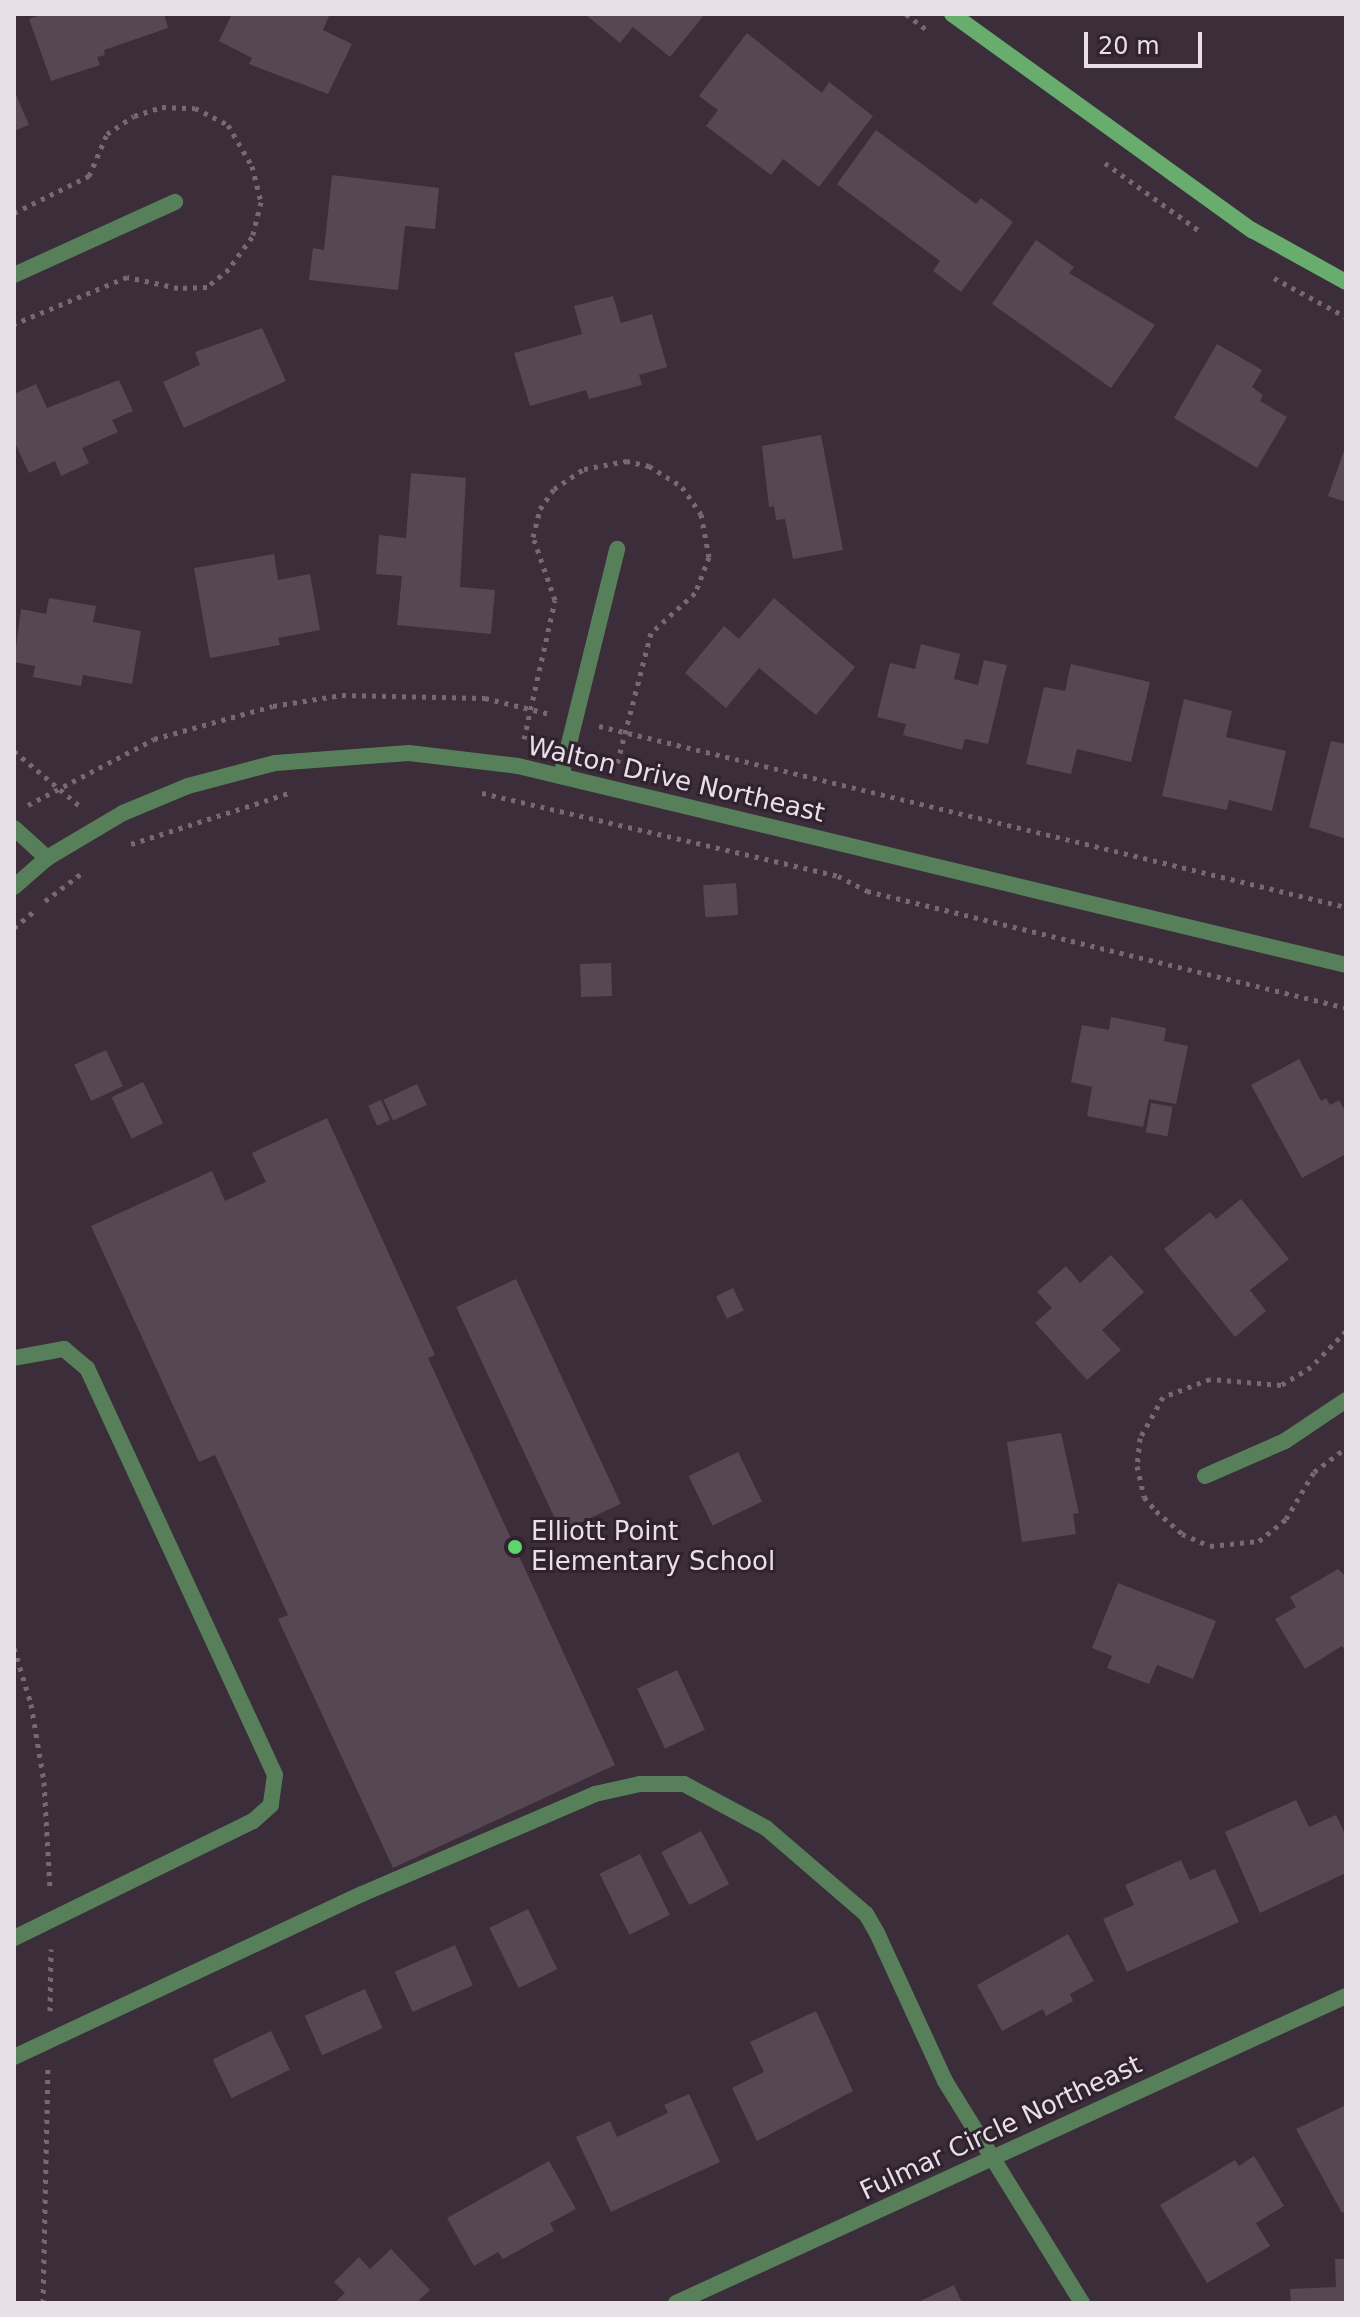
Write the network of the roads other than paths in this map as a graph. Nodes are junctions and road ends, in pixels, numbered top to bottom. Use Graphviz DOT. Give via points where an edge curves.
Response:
graph roads {
  1 [pos="952,14"];
  2 [pos="175,202"];
  3 [pos="14,275"];
  4 [pos="1346,282"];
  5 [pos="617,549"];
  6 [pos="561,776"];
  7 [pos="14,828"];
  8 [pos="47,858"];
  9 [pos="14,887"];
  10 [pos="1346,965"];
  11 [pos="14,1358"];
  12 [pos="1346,1400"];
  13 [pos="1205,1476"];
  14 [pos="14,1938"];
  15 [pos="1346,1996"];
  16 [pos="14,2057"];
  17 [pos="994,2157"];
  18 [pos="676,2303"];
  19 [pos="1082,2303"];
  1 -- 4 [label="street" via="1252,230"];
  2 -- 3 [label="street"];
  5 -- 6 [label="street"];
  6 -- 8 [label="street, Walton Drive Northeast" via="499,762 409,753 275,763 188,786"];
  6 -- 10 [label="street, Walton Drive Northeast"];
  7 -- 8 [label="street"];
  8 -- 9 [label="street, Walton Drive Northeast"];
  11 -- 14 [label="street" via="64,1349 87,1368 275,1775 271,1805 253,1821"];
  12 -- 13 [label="street" via="1285,1441"];
  15 -- 17 [label="street, Fulmar Circle Northeast"];
  16 -- 17 [label="street" via="362,1894 595,1794 640,1784 684,1784 766,1828 866,1914 945,2081"];
  17 -- 18 [label="street, Fulmar Circle Northeast"];
  17 -- 19 [label="street"];
}
